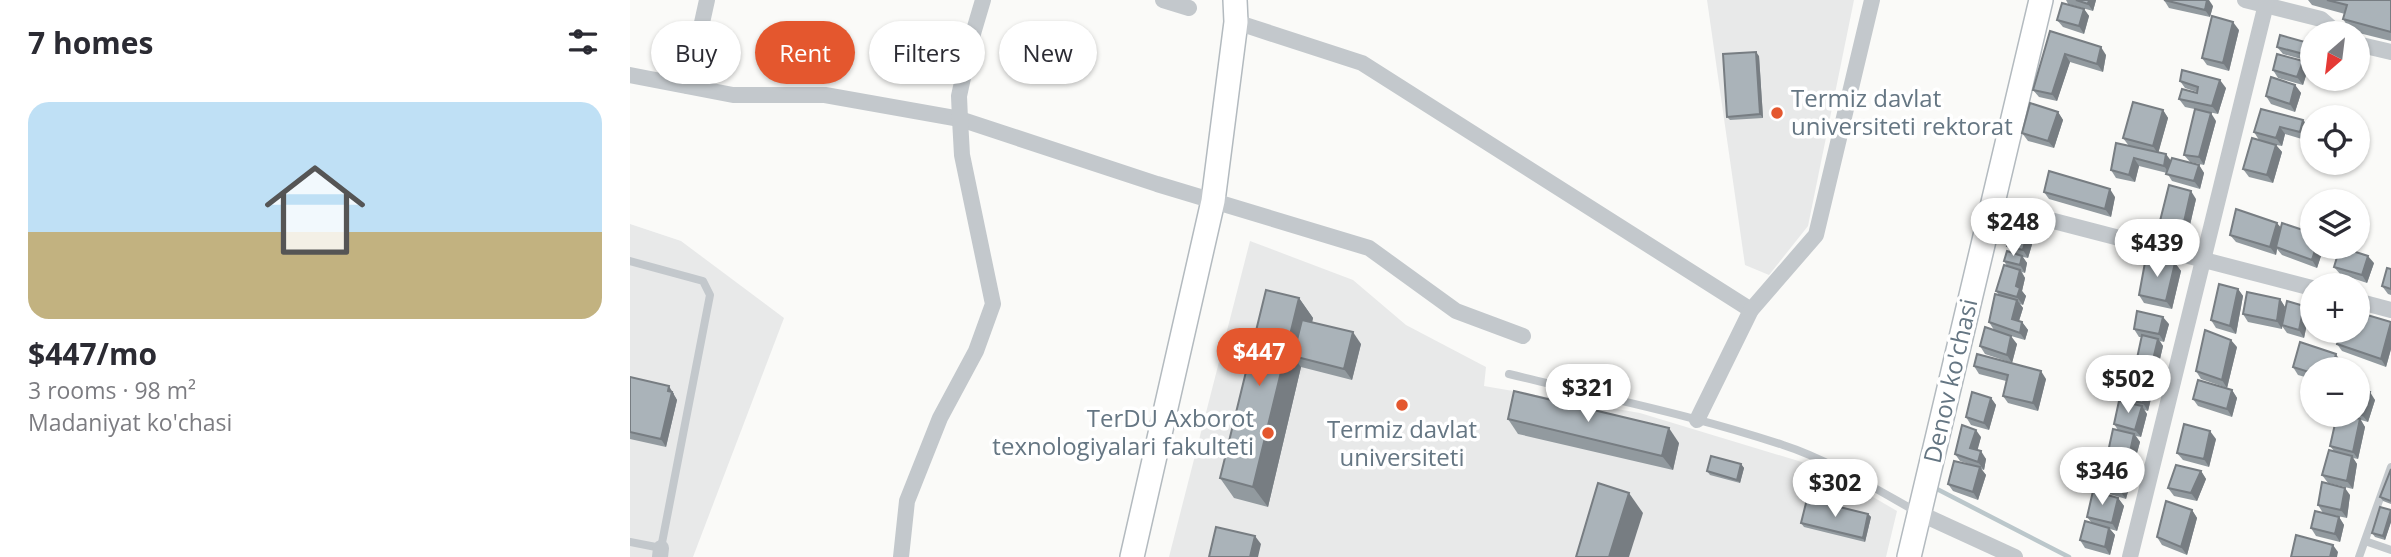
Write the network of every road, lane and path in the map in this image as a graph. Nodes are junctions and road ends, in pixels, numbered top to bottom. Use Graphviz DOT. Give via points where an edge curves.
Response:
graph roads {
  1 [pos="707,0"];
  2 [pos="982,0"];
  3 [pos="1163,0"];
  4 [pos="1872,0"];
  5 [pos="2041,0"];
  6 [pos="2245,0"];
  7 [pos="2267,2"];
  8 [pos="1189,8"];
  9 [pos="1236,11"];
  10 [pos="2323,21"];
  11 [pos="2370,47"];
  12 [pos="2391,52"];
  13 [pos="630,75"];
  14 [pos="688,86"];
  15 [pos="960,118"];
  16 [pos="1213,201"];
  17 [pos="1992,205"];
  18 [pos="2203,259"];
  19 [pos="630,261"];
  20 [pos="2300,285"];
  21 [pos="2370,304"];
  22 [pos="1751,310"];
  23 [pos="2391,310"];
  24 [pos="1523,336"];
  25 [pos="1509,374"];
  26 [pos="1697,420"];
  27 [pos="2391,467"];
  28 [pos="1919,513"];
  29 [pos="630,541"];
  30 [pos="2365,541"];
  31 [pos="2391,550"];
  32 [pos="660,553"];
  33 [pos="901,557"];
  34 [pos="1132,557"];
  35 [pos="1909,557"];
  36 [pos="2015,557"];
  37 [pos="2130,557"];
  38 [pos="2359,557"];
  1 -- 14 [label="street"];
  2 -- 15 [label="street" via="960,96"];
  3 -- 8 [label="street"];
  4 -- 22 [label="street" via="1816,235"];
  5 -- 17 [label="street, Denov ko'chasi"];
  6 -- 7 [label="street"];
  7 -- 10 [label="street"];
  7 -- 18 [label="street"];
  9 -- 16 [label="street"];
  9 -- 22 [label="street" via="1362,63"];
  11 -- 12 [label="street"];
  13 -- 14 [label="street"];
  14 -- 15 [label="street" via="733,95 825,95"];
  15 -- 16 [label="street"];
  15 -- 33 [label="street" via="961,155 993,304 907,501"];
  16 -- 24 [label="street" via="1369,248 1456,311"];
  16 -- 34 [label="street"];
  17 -- 18 [label="street"];
  17 -- 28 [label="street, Denov ko'chasi"];
  18 -- 20 [label="street"];
  18 -- 37 [label="street"];
  19 -- 32 [label="lane" via="703,281 710,295"];
  21 -- 23 [label="street"];
  22 -- 26 [label="street"];
  25 -- 26 [label="lane"];
  26 -- 28 [label="lane" via="1786,445"];
  27 -- 30 [label="lane"];
  28 -- 35 [label="street, Denov ko'chasi"];
  28 -- 36 [label="street"];
  29 -- 32 [label="lane"];
  30 -- 31 [label="lane"];
  30 -- 38 [label="lane"];
}
